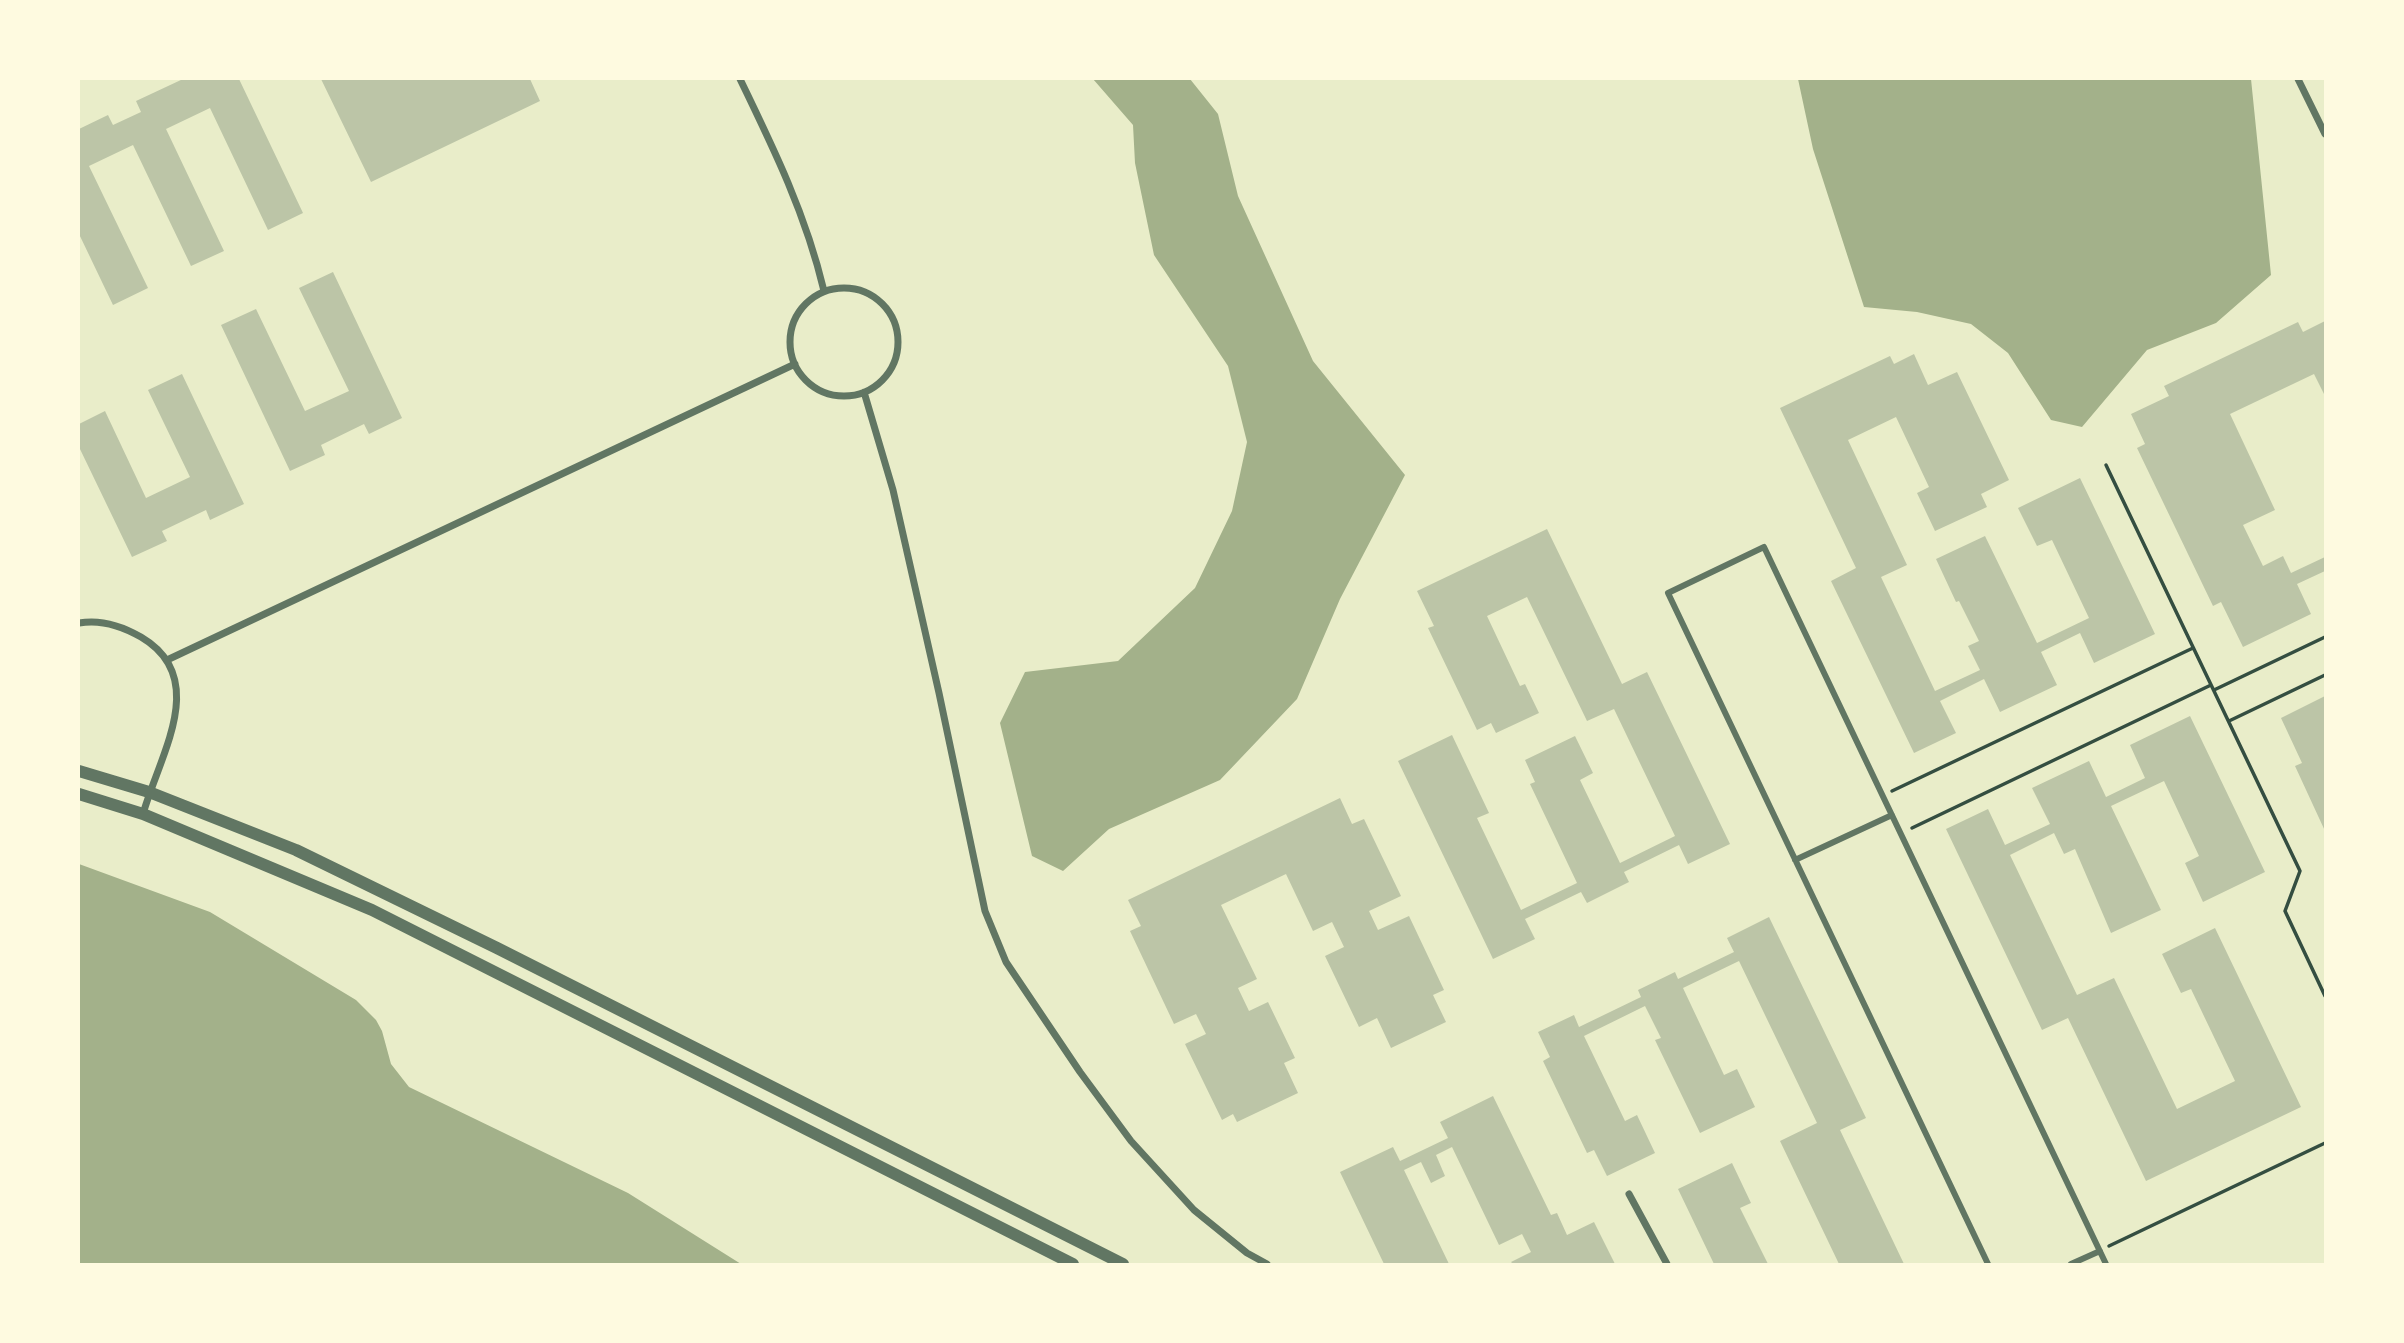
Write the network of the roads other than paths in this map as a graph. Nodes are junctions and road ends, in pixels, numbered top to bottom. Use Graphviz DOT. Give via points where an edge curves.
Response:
graph roads {
  1 [pos="740,79"];
  2 [pos="2298,79"];
  3 [pos="2325,134"];
  4 [pos="824,291"];
  5 [pos="795,364"];
  6 [pos="864,392"];
  7 [pos="79,623"];
  8 [pos="167,660"];
  9 [pos="79,771"];
  10 [pos="149,792"];
  11 [pos="79,794"];
  12 [pos="143,814"];
  13 [pos="1892,814"];
  14 [pos="1796,860"];
  15 [pos="1629,1194"];
  16 [pos="2100,1251"];
  17 [pos="1073,1264"];
  18 [pos="1123,1264"];
  19 [pos="1267,1264"];
  20 [pos="1667,1264"];
  21 [pos="1988,1264"];
  22 [pos="2071,1264"];
  23 [pos="2106,1264"];
  1 -- 4 [label="street" via="791,189 813,245"];
  2 -- 3 [label="street"];
  4 -- 5 [label="street" via="804,306 792,327"];
  4 -- 6 [label="street" via="848,288 872,295 895,324 896,359 884,379"];
  5 -- 6 [label="street" via="809,383 830,394"];
  5 -- 8 [label="street"];
  6 -- 19 [label="street" via="893,490 985,911 1006,962 1131,1141 1194,1210"];
  7 -- 8 [label="street" via="108,623 132,632"];
  8 -- 10 [label="street" via="178,686 176,713"];
  9 -- 10 [label="street"];
  10 -- 12 [label="street"];
  10 -- 18 [label="street" via="296,850"];
  11 -- 12 [label="street"];
  12 -- 17 [label="street" via="372,910"];
  13 -- 14 [label="street"];
  13 -- 14 [label="street" via="1765,547 1668,593"];
  13 -- 16 [label="street"];
  14 -- 21 [label="street"];
  15 -- 20 [label="street"];
  16 -- 22 [label="street"];
  16 -- 23 [label="street"];
}
